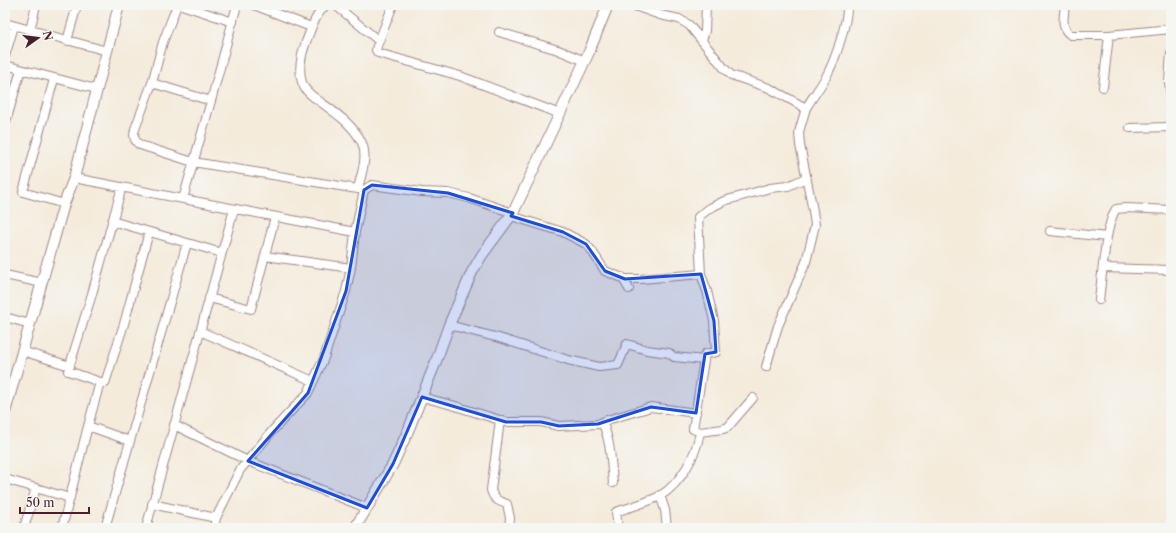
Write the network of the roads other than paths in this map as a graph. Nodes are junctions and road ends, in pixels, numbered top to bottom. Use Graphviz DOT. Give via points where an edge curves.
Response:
graph roads {
  1 [pos="36,5"];
  2 [pos="77,5"];
  3 [pos="119,5"];
  4 [pos="177,5"];
  5 [pos="182,5"];
  6 [pos="237,5"];
  7 [pos="254,5"];
  8 [pos="326,5"];
  9 [pos="335,5"];
  10 [pos="394,5"];
  11 [pos="608,5"];
  12 [pos="632,5"];
  13 [pos="706,5"];
  14 [pos="847,5"];
  15 [pos="1065,5"];
  16 [pos="233,22"];
  17 [pos="5,23"];
  18 [pos="14,26"];
  19 [pos="311,27"];
  20 [pos="1171,29"];
  21 [pos="30,30"];
  22 [pos="499,32"];
  23 [pos="1109,35"];
  24 [pos="67,40"];
  25 [pos="702,40"];
  26 [pos="379,41"];
  27 [pos="107,51"];
  28 [pos="1171,53"];
  29 [pos="5,56"];
  30 [pos="585,61"];
  31 [pos="1171,63"];
  32 [pos="5,65"];
  33 [pos="21,70"];
  34 [pos="54,79"];
  35 [pos="152,82"];
  36 [pos="1103,87"];
  37 [pos="96,90"];
  38 [pos="1171,95"];
  39 [pos="210,101"];
  40 [pos="806,108"];
  41 [pos="560,114"];
  42 [pos="5,125"];
  43 [pos="1171,127"];
  44 [pos="1130,128"];
  45 [pos="193,162"];
  46 [pos="74,178"];
  47 [pos="806,178"];
  48 [pos="122,187"];
  49 [pos="361,189"];
  50 [pos="183,199"];
  51 [pos="64,204"];
  52 [pos="234,209"];
  53 [pos="1171,210"];
  54 [pos="512,215"];
  55 [pos="275,217"];
  56 [pos="112,221"];
  57 [pos="1050,231"];
  58 [pos="149,232"];
  59 [pos="355,232"];
  60 [pos="1107,237"];
  61 [pos="187,243"];
  62 [pos="222,253"];
  63 [pos="265,256"];
  64 [pos="351,268"];
  65 [pos="1103,268"];
  66 [pos="1171,270"];
  67 [pos="701,274"];
  68 [pos="5,275"];
  69 [pos="622,277"];
  70 [pos="42,283"];
  71 [pos="629,289"];
  72 [pos="209,298"];
  73 [pos="1099,300"];
  74 [pos="5,317"];
  75 [pos="30,324"];
  76 [pos="449,325"];
  77 [pos="200,331"];
  78 [pos="22,350"];
  79 [pos="704,360"];
  80 [pos="70,366"];
  81 [pos="766,366"];
  82 [pos="313,381"];
  83 [pos="100,382"];
  84 [pos="422,397"];
  85 [pos="753,398"];
  86 [pos="5,412"];
  87 [pos="696,412"];
  88 [pos="500,420"];
  89 [pos="602,422"];
  90 [pos="174,425"];
  91 [pos="88,426"];
  92 [pos="700,432"];
  93 [pos="130,441"];
  94 [pos="248,461"];
  95 [pos="5,479"];
  96 [pos="614,483"];
  97 [pos="36,488"];
  98 [pos="660,495"];
  99 [pos="70,498"];
  100 [pos="152,504"];
  101 [pos="367,508"];
  102 [pos="216,518"];
  103 [pos="24,528"];
  104 [pos="62,528"];
  105 [pos="105,528"];
  106 [pos="146,528"];
  107 [pos="214,528"];
  108 [pos="355,528"];
  109 [pos="509,528"];
  110 [pos="618,528"];
  111 [pos="667,528"];
  1 -- 21 [label="street"];
  2 -- 24 [label="street"];
  3 -- 27 [label="street"];
  4 -- 35 [label="street"];
  5 -- 16 [label="street"];
  6 -- 16 [label="street"];
  7 -- 19 [label="street"];
  8 -- 19 [label="street"];
  9 -- 26 [label="street"];
  10 -- 26 [label="street"];
  11 -- 30 [label="street"];
  12 -- 25 [label="street" via="679,19 689,25"];
  13 -- 25 [label="street"];
  14 -- 40 [label="street" via="843,31 829,71"];
  15 -- 23 [label="street" via="1064,29 1067,33"];
  16 -- 39 [label="street"];
  17 -- 18 [label="street"];
  18 -- 21 [label="street"];
  18 -- 29 [label="street"];
  19 -- 49 [label="street" via="303,49 300,72 303,86 343,118 361,141 364,151"];
  20 -- 23 [label="street"];
  21 -- 24 [label="street"];
  22 -- 30 [label="street"];
  23 -- 36 [label="street"];
  24 -- 27 [label="street"];
  25 -- 40 [label="street" via="732,75 769,88"];
  26 -- 41 [label="street" via="376,50 378,53 460,76"];
  27 -- 37 [label="street"];
  28 -- 31 [label="street"];
  30 -- 41 [label="street"];
  31 -- 38 [label="street"];
  32 -- 33 [label="street"];
  33 -- 34 [label="street"];
  33 -- 42 [label="street"];
  34 -- 37 [label="street"];
  34 -- 51 [label="street" via="23,192"];
  35 -- 39 [label="street"];
  35 -- 45 [label="street" via="135,129 135,142"];
  37 -- 46 [label="street"];
  39 -- 45 [label="street"];
  40 -- 47 [label="street" via="799,132"];
  41 -- 54 [label="street"];
  43 -- 44 [label="street"];
  45 -- 49 [label="street"];
  45 -- 50 [label="street"];
  46 -- 48 [label="street"];
  46 -- 51 [label="street"];
  47 -- 67 [label="street" via="788,186 770,188 724,201 698,217"];
  47 -- 81 [label="street" via="815,225 806,262 778,326"];
  48 -- 50 [label="street"];
  48 -- 56 [label="street"];
  49 -- 54 [label="street" via="372,185 448,193 469,198"];
  49 -- 59 [label="street"];
  50 -- 52 [label="street"];
  51 -- 70 [label="street"];
  52 -- 55 [label="street"];
  52 -- 62 [label="street"];
  53 -- 60 [label="street" via="1116,209 1112,214"];
  54 -- 69 [label="street" via="563,232 586,244 605,271"];
  54 -- 76 [label="street" via="472,272"];
  55 -- 59 [label="street"];
  55 -- 63 [label="street"];
  56 -- 58 [label="street"];
  56 -- 80 [label="street"];
  57 -- 60 [label="street"];
  58 -- 61 [label="street"];
  58 -- 83 [label="street" via="105,383"];
  59 -- 64 [label="street"];
  60 -- 65 [label="street"];
  61 -- 62 [label="street"];
  61 -- 93 [label="street"];
  62 -- 72 [label="street"];
  63 -- 64 [label="street"];
  63 -- 72 [label="street" via="251,309"];
  64 -- 82 [label="street" via="324,358"];
  65 -- 66 [label="street"];
  65 -- 73 [label="street"];
  67 -- 69 [label="street" via="641,280"];
  67 -- 79 [label="street" via="714,321 716,352 705,354"];
  68 -- 70 [label="street"];
  69 -- 71 [label="street"];
  70 -- 75 [label="street"];
  72 -- 77 [label="street"];
  74 -- 75 [label="street"];
  75 -- 78 [label="street"];
  76 -- 79 [label="street" via="599,367 618,365 627,344 674,357"];
  76 -- 84 [label="street"];
  77 -- 82 [label="street"];
  77 -- 90 [label="street"];
  78 -- 80 [label="street"];
  78 -- 86 [label="street"];
  79 -- 87 [label="street"];
  80 -- 83 [label="street" via="68,371"];
  82 -- 94 [label="street" via="308,393"];
  83 -- 91 [label="street"];
  84 -- 88 [label="street"];
  84 -- 101 [label="street" via="393,464"];
  85 -- 92 [label="street" via="728,427"];
  87 -- 89 [label="street" via="651,407"];
  87 -- 92 [label="street" via="693,429"];
  88 -- 89 [label="street" via="541,422 559,426"];
  88 -- 109 [label="street" via="491,490 496,501 507,504"];
  89 -- 96 [label="street" via="610,445"];
  90 -- 94 [label="street"];
  90 -- 100 [label="street"];
  91 -- 93 [label="street"];
  91 -- 99 [label="street"];
  92 -- 98 [label="street" via="698,444 689,462 676,482"];
  93 -- 105 [label="street"];
  94 -- 101 [label="street"];
  94 -- 102 [label="street" via="240,470"];
  95 -- 97 [label="street"];
  97 -- 99 [label="street"];
  97 -- 103 [label="street"];
  98 -- 110 [label="street" via="616,512"];
  98 -- 111 [label="street"];
  99 -- 104 [label="street"];
  100 -- 102 [label="street"];
  100 -- 106 [label="street"];
  101 -- 108 [label="street"];
  102 -- 107 [label="street"];
}
